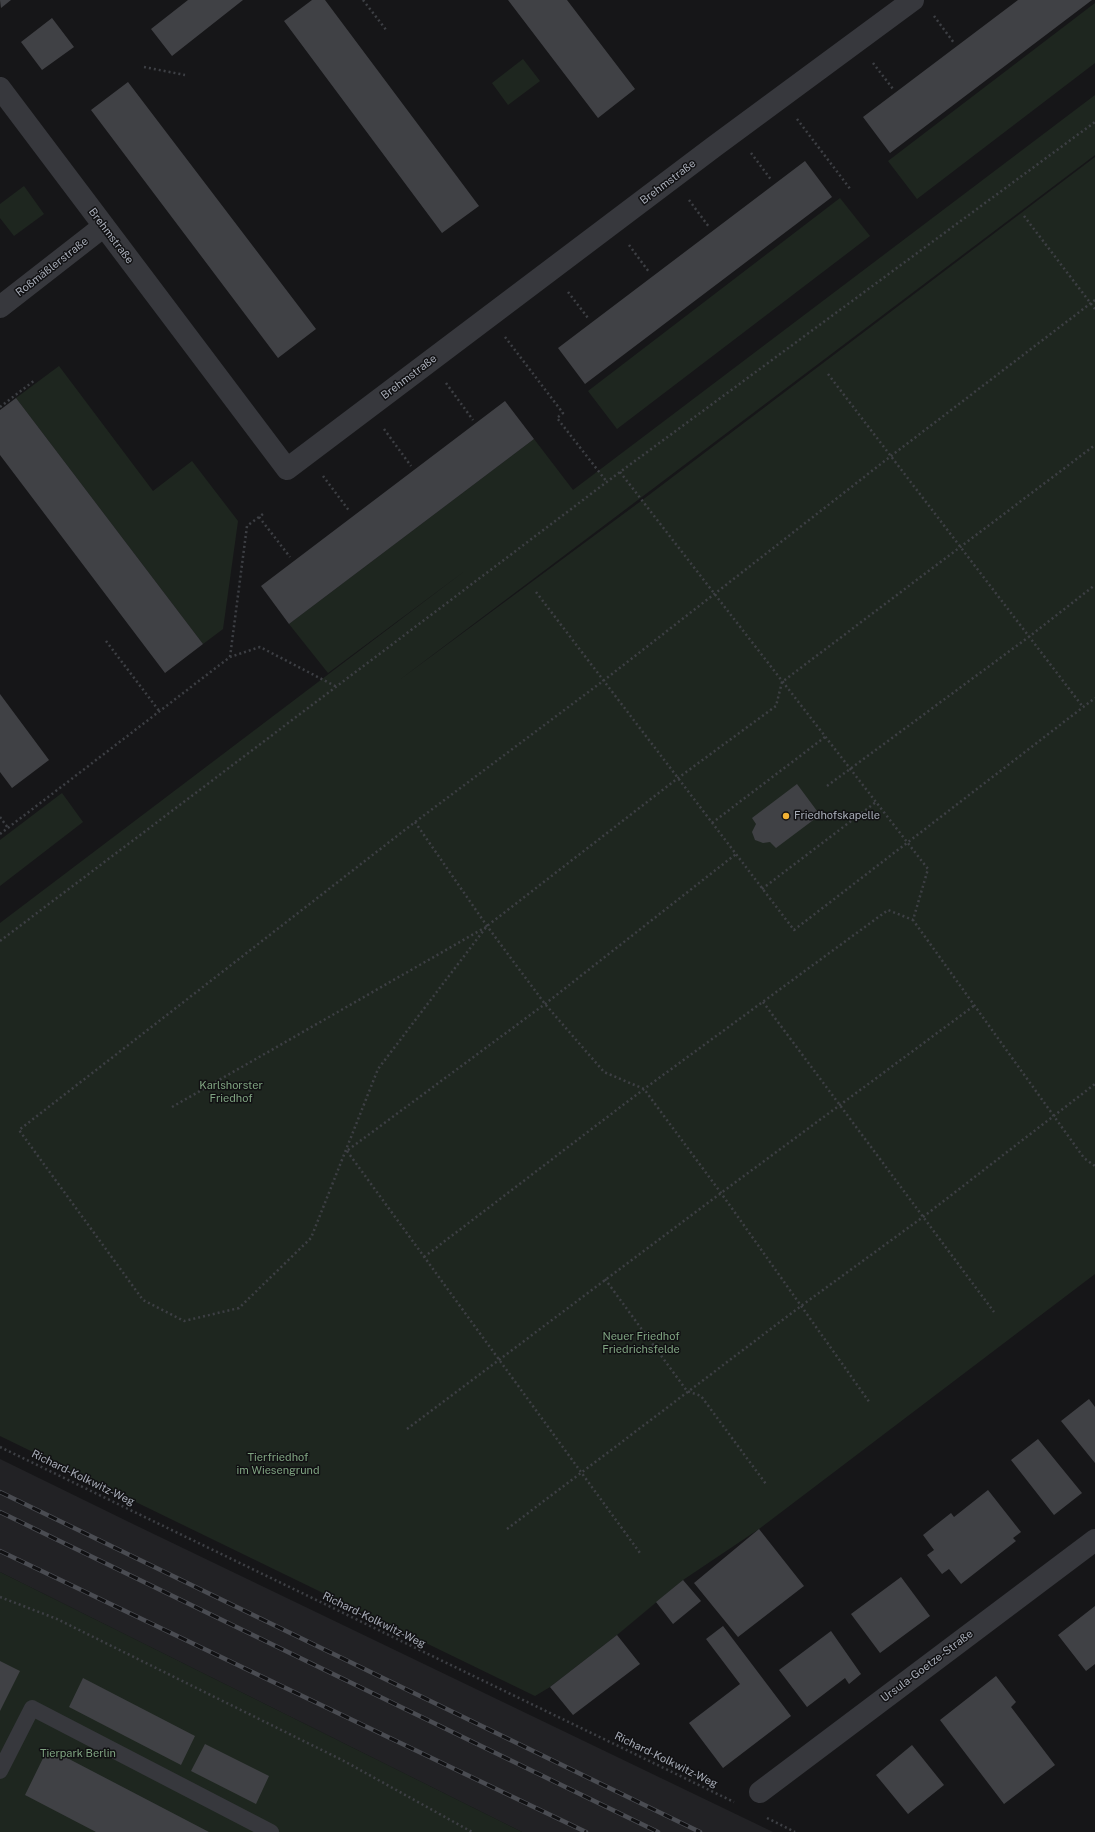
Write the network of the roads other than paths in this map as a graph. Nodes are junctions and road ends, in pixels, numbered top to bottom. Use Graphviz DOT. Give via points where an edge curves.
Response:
graph roads {
  1 [pos="913,0"];
  2 [pos="0,88"];
  3 [pos="104,226"];
  4 [pos="0,307"];
  5 [pos="1095,1540"];
  6 [pos="0,1771"];
  7 [pos="760,1792"];
  8 [pos="271,1832"];
  1 -- 3 [label="street, Brehmstraße" via="287,469"];
  2 -- 3 [label="street, Brehmstraße"];
  3 -- 4 [label="street, Roßmäßlerstraße"];
  5 -- 7 [label="street, Ursula-Goetze-Straße"];
  6 -- 8 [label="lane" via="32,1708"];
}
